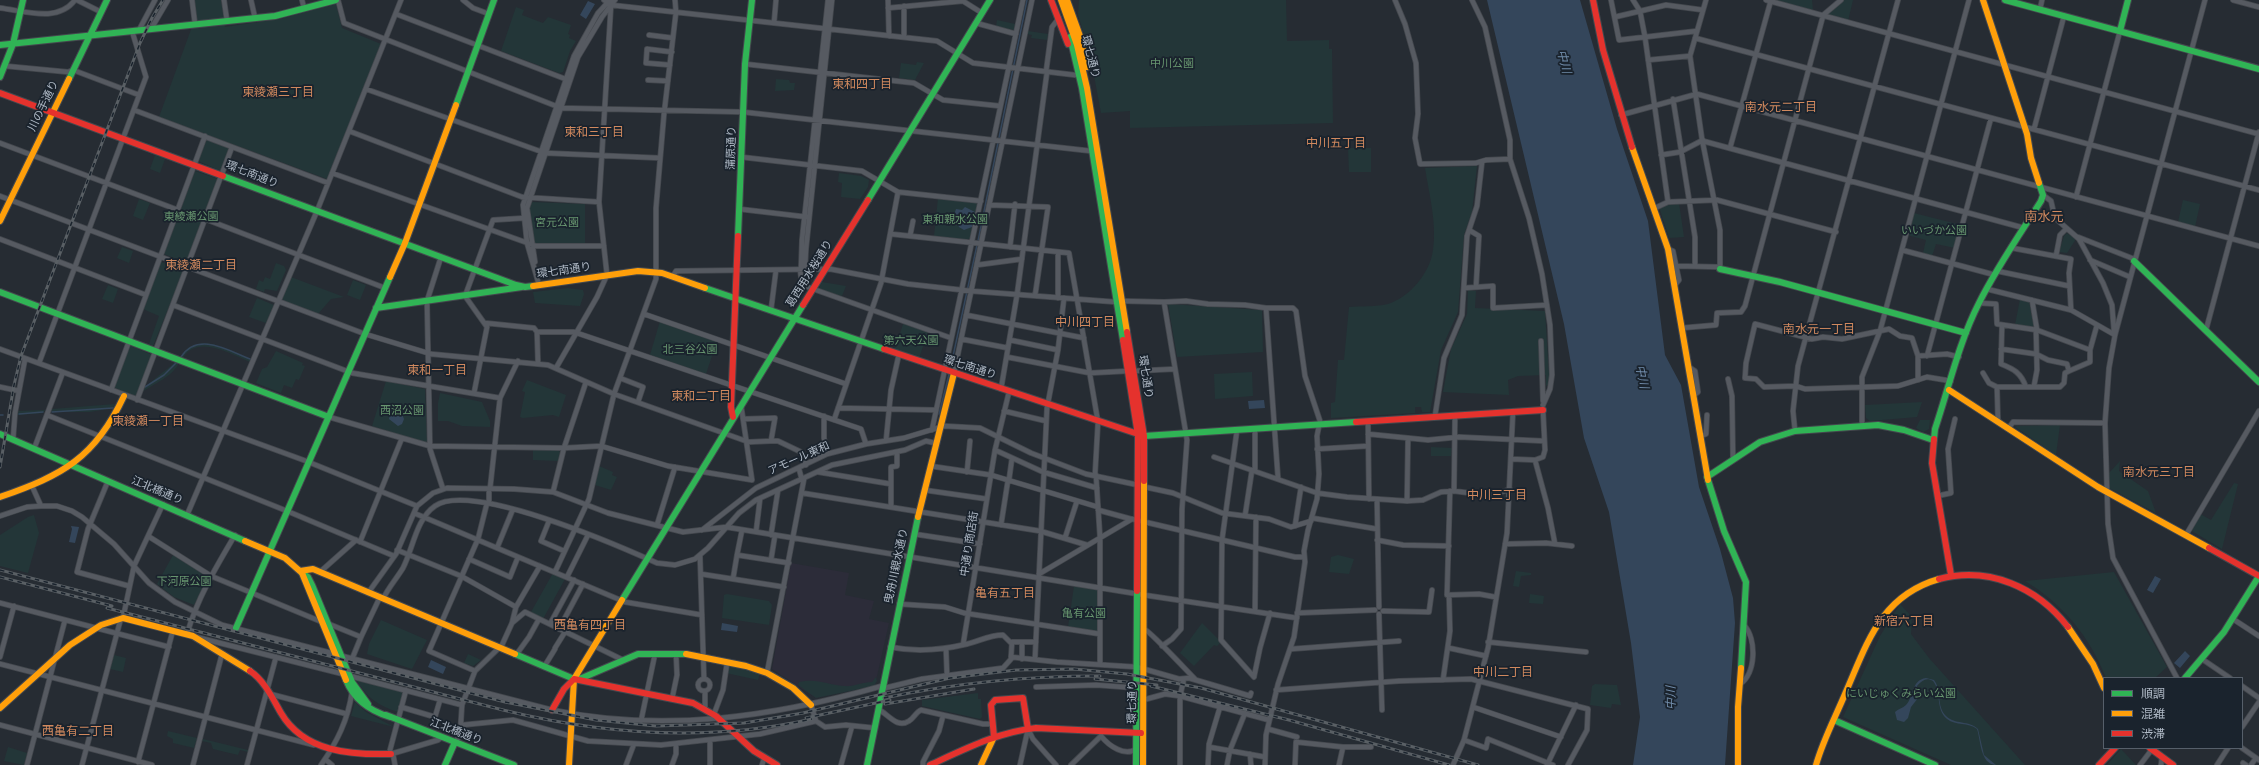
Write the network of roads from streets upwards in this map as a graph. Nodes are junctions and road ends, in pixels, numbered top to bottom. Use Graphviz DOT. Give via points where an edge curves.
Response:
graph roads {
  1 [pos="23,0"];
  2 [pos="76,0"];
  3 [pos="107,0"];
  4 [pos="155,0"];
  5 [pos="168,0"];
  6 [pos="192,0"];
  7 [pos="224,0"];
  8 [pos="251,0"];
  9 [pos="302,0"];
  10 [pos="337,0"];
  11 [pos="402,0"];
  12 [pos="463,0"];
  13 [pos="494,0"];
  14 [pos="615,0"];
  15 [pos="675,0"];
  16 [pos="752,0"];
  17 [pos="776,0"];
  18 [pos="828,0"];
  19 [pos="832,0"];
  20 [pos="888,0"];
  21 [pos="963,0"];
  22 [pos="990,0"];
  23 [pos="1023,0"];
  24 [pos="1032,0"];
  25 [pos="1051,0"];
  26 [pos="1056,0"];
  27 [pos="1061,0"];
  28 [pos="1067,0"];
  29 [pos="1072,0"];
  30 [pos="1395,0"];
  31 [pos="1472,0"];
  32 [pos="1593,0"];
  33 [pos="1611,0"];
  34 [pos="1633,0"];
  35 [pos="1706,0"];
  36 [pos="1769,0"];
  37 [pos="1840,0"];
  38 [pos="1898,0"];
  39 [pos="1969,0"];
  40 [pos="1983,0"];
  41 [pos="2005,0"];
  42 [pos="2042,0"];
  43 [pos="2128,0"];
  44 [pos="2205,0"];
  45 [pos="2233,0"];
  46 [pos="946,1"];
  47 [pos="86,2"];
  48 [pos="608,2"];
  49 [pos="915,3"];
  50 [pos="904,6"];
  51 [pos="1070,7"];
  52 [pos="2259,7"];
  53 [pos="0,8"];
  54 [pos="304,8"];
  55 [pos="888,8"];
  56 [pos="2040,9"];
  57 [pos="20,10"];
  58 [pos="1703,10"];
  59 [pos="101,12"];
  60 [pos="676,12"];
  61 [pos="1640,12"];
  62 [pos="982,13"];
  63 [pos="396,14"];
  64 [pos="489,14"];
  65 [pos="1823,16"];
  66 [pos="2064,16"];
  67 [pos="1616,17"];
  68 [pos="255,18"];
  69 [pos="1059,18"];
  70 [pos="749,20"];
  71 [pos="226,21"];
  72 [pos="774,22"];
  73 [pos="976,23"];
  74 [pos="195,24"];
  75 [pos="151,29"];
  76 [pos="827,29"];
  77 [pos="139,30"];
  78 [pos="132,31"];
  79 [pos="1697,31"];
  80 [pos="2120,31"];
  81 [pos="1889,33"];
  82 [pos="1016,34"];
  83 [pos="648,35"];
  84 [pos="90,36"];
  85 [pos="889,36"];
  86 [pos="904,37"];
  87 [pos="673,38"];
  88 [pos="1645,38"];
  89 [pos="1695,38"];
  90 [pos="385,40"];
  91 [pos="13,44"];
  92 [pos="0,45"];
  93 [pos="477,45"];
  94 [pos="2191,50"];
  95 [pos="672,52"];
  96 [pos="1955,52"];
  97 [pos="957,53"];
  98 [pos="1756,54"];
  99 [pos="1690,56"];
  100 [pos="1648,60"];
  101 [pos="745,64"];
  102 [pos="2003,64"];
  103 [pos="5,66"];
  104 [pos="670,66"];
  105 [pos="1009,67"];
  106 [pos="1018,69"];
  107 [pos="1809,69"];
  108 [pos="2259,69"];
  109 [pos="73,70"];
  110 [pos="468,72"];
  111 [pos="1047,72"];
  112 [pos="823,73"];
  113 [pos="1075,74"];
  114 [pos="0,77"];
  115 [pos="2048,77"];
  116 [pos="568,80"];
  117 [pos="648,80"];
  118 [pos="668,81"];
  119 [pos="1875,87"];
  120 [pos="1084,88"];
  121 [pos="366,89"];
  122 [pos="2104,92"];
  123 [pos="0,93"];
  124 [pos="932,94"];
  125 [pos="1697,94"];
  126 [pos="139,95"];
  127 [pos="1673,100"];
  128 [pos="1941,104"];
  129 [pos="1000,106"];
  130 [pos="1654,106"];
  131 [pos="1742,106"];
  132 [pos="559,107"];
  133 [pos="605,109"];
  134 [pos="134,110"];
  135 [pos="664,110"];
  136 [pos="2175,111"];
  137 [pos="53,112"];
  138 [pos="743,112"];
  139 [pos="1621,115"];
  140 [pos="1991,118"];
  141 [pos="451,120"];
  142 [pos="1795,120"];
  143 [pos="817,121"];
  144 [pos="1091,127"];
  145 [pos="2025,127"];
  146 [pos="2034,129"];
  147 [pos="349,131"];
  148 [pos="910,131"];
  149 [pos="2259,133"];
  150 [pos="206,136"];
  151 [pos="123,137"];
  152 [pos="1861,138"];
  153 [pos="994,140"];
  154 [pos="1703,140"];
  155 [pos="1003,141"];
  156 [pos="0,143"];
  157 [pos="1037,145"];
  158 [pos="2090,145"];
  159 [pos="232,146"];
  160 [pos="1730,148"];
  161 [pos="1091,151"];
  162 [pos="543,152"];
  163 [pos="1680,152"];
  164 [pos="32,155"];
  165 [pos="1661,155"];
  166 [pos="602,156"];
  167 [pos="1927,156"];
  168 [pos="741,157"];
  169 [pos="660,158"];
  170 [pos="1510,160"];
  171 [pos="1482,162"];
  172 [pos="1783,162"];
  173 [pos="2160,163"];
  174 [pos="195,164"];
  175 [pos="434,164"];
  176 [pos="813,165"];
  177 [pos="1978,169"];
  178 [pos="332,173"];
  179 [pos="222,174"];
  180 [pos="879,180"];
  181 [pos="1850,181"];
  182 [pos="106,182"];
  183 [pos="328,183"];
  184 [pos="2244,186"];
  185 [pos="2040,187"];
  186 [pos="2259,190"];
  187 [pos="898,192"];
  188 [pos="2043,194"];
  189 [pos="0,196"];
  190 [pos="2076,196"];
  191 [pos="1916,198"];
  192 [pos="528,199"];
  193 [pos="10,200"];
  194 [pos="1715,200"];
  195 [pos="981,201"];
  196 [pos="1688,201"];
  197 [pos="599,202"];
  198 [pos="1668,202"];
  199 [pos="419,204"];
  200 [pos="1016,204"];
  201 [pos="989,205"];
  202 [pos="1029,205"];
  203 [pos="1655,208"];
  204 [pos="739,209"];
  205 [pos="178,210"];
  206 [pos="317,210"];
  207 [pos="1966,212"];
  208 [pos="1769,214"];
  209 [pos="2146,216"];
  210 [pos="807,217"];
  211 [pos="526,218"];
  212 [pos="205,219"];
  213 [pos="0,221"];
  214 [pos="914,221"];
  215 [pos="2024,228"];
  216 [pos="2066,229"];
  217 [pos="89,230"];
  218 [pos="490,230"];
  219 [pos="1469,230"];
  220 [pos="1836,232"];
  221 [pos="891,234"];
  222 [pos="2074,235"];
  223 [pos="910,236"];
  224 [pos="0,239"];
  225 [pos="2230,239"];
  226 [pos="405,243"];
  227 [pos="972,243"];
  228 [pos="530,244"];
  229 [pos="981,244"];
  230 [pos="604,246"];
  231 [pos="2259,246"];
  232 [pos="1010,247"];
  233 [pos="1024,248"];
  234 [pos="2012,248"];
  235 [pos="1668,249"];
  236 [pos="1042,250"];
  237 [pos="1902,250"];
  238 [pos="1058,252"];
  239 [pos="298,255"];
  240 [pos="2056,256"];
  241 [pos="160,257"];
  242 [pos="441,257"];
  243 [pos="1022,259"];
  244 [pos="2090,260"];
  245 [pos="2134,260"];
  246 [pos="1952,263"];
  247 [pos="977,265"];
  248 [pos="1676,266"];
  249 [pos="1695,266"];
  250 [pos="74,267"];
  251 [pos="187,268"];
  252 [pos="1720,268"];
  253 [pos="802,269"];
  254 [pos="825,269"];
  255 [pos="475,270"];
  256 [pos="776,270"];
  257 [pos="737,271"];
  258 [pos="656,272"];
  259 [pos="1996,273"];
  260 [pos="607,276"];
  261 [pos="673,276"];
  262 [pos="1752,276"];
  263 [pos="2130,276"];
  264 [pos="882,279"];
  265 [pos="539,285"];
  266 [pos="1674,286"];
  267 [pos="2069,286"];
  268 [pos="525,287"];
  269 [pos="1476,287"];
  270 [pos="385,288"];
  271 [pos="1464,288"];
  272 [pos="1987,289"];
  273 [pos="812,290"];
  274 [pos="962,291"];
  275 [pos="0,292"];
  276 [pos="971,292"];
  277 [pos="1819,293"];
  278 [pos="146,295"];
  279 [pos="1017,295"];
  280 [pos="465,296"];
  281 [pos="1035,296"];
  282 [pos="736,298"];
  283 [pos="1058,298"];
  284 [pos="1064,298"];
  285 [pos="1077,299"];
  286 [pos="2032,300"];
  287 [pos="427,301"];
  288 [pos="1119,301"];
  289 [pos="278,302"];
  290 [pos="1164,302"];
  291 [pos="1979,303"];
  292 [pos="173,305"];
  293 [pos="1547,305"];
  294 [pos="376,308"];
  295 [pos="1266,308"];
  296 [pos="771,310"];
  297 [pos="2071,310"];
  298 [pos="872,311"];
  299 [pos="1886,311"];
  300 [pos="57,313"];
  301 [pos="644,314"];
  302 [pos="966,315"];
  303 [pos="794,318"];
  304 [pos="486,323"];
  305 [pos="1013,324"];
  306 [pos="1936,324"];
  307 [pos="2002,325"];
  308 [pos="2097,325"];
  309 [pos="1681,328"];
  310 [pos="2036,330"];
  311 [pos="2206,330"];
  312 [pos="1880,331"];
  313 [pos="537,332"];
  314 [pos="577,333"];
  315 [pos="1060,333"];
  316 [pos="1966,333"];
  317 [pos="365,334"];
  318 [pos="2115,335"];
  319 [pos="262,338"];
  320 [pos="952,338"];
  321 [pos="1084,338"];
  322 [pos="961,339"];
  323 [pos="1807,339"];
  324 [pos="128,340"];
  325 [pos="1010,340"];
  326 [pos="861,341"];
  327 [pos="1542,341"];
  328 [pos="734,345"];
  329 [pos="1008,348"];
  330 [pos="0,349"];
  331 [pos="2002,349"];
  332 [pos="1058,350"];
  333 [pos="2090,350"];
  334 [pos="155,351"];
  335 [pos="630,351"];
  336 [pos="428,354"];
  337 [pos="899,354"];
  338 [pos="2036,354"];
  339 [pos="1918,356"];
  340 [pos="1927,356"];
  341 [pos="770,357"];
  342 [pos="1006,357"];
  343 [pos="1959,357"];
  344 [pos="481,358"];
  345 [pos="25,359"];
  346 [pos="518,361"];
  347 [pos="39,363"];
  348 [pos="538,363"];
  349 [pos="1055,366"];
  350 [pos="556,368"];
  351 [pos="1175,369"];
  352 [pos="945,370"];
  353 [pos="1131,371"];
  354 [pos="2069,371"];
  355 [pos="63,372"];
  356 [pos="348,372"];
  357 [pos="954,373"];
  358 [pos="1090,373"];
  359 [pos="1983,373"];
  360 [pos="620,378"];
  361 [pos="1728,378"];
  362 [pos="1918,380"];
  363 [pos="1951,381"];
  364 [pos="586,382"];
  365 [pos="2259,382"];
  366 [pos="242,384"];
  367 [pos="846,384"];
  368 [pos="429,385"];
  369 [pos="732,385"];
  370 [pos="1862,385"];
  371 [pos="1796,386"];
  372 [pos="2034,386"];
  373 [pos="0,387"];
  374 [pos="1997,387"];
  375 [pos="2026,387"];
  376 [pos="1001,389"];
  377 [pos="111,390"];
  378 [pos="1949,390"];
  379 [pos="19,391"];
  380 [pos="750,391"];
  381 [pos="1009,392"];
  382 [pos="474,393"];
  383 [pos="614,394"];
  384 [pos="124,396"];
  385 [pos="500,398"];
  386 [pos="137,400"];
  387 [pos="638,402"];
  388 [pos="1047,405"];
  389 [pos="741,406"];
  390 [pos="838,408"];
  391 [pos="889,410"];
  392 [pos="936,410"];
  393 [pos="1543,410"];
  394 [pos="1004,411"];
  395 [pos="1513,411"];
  396 [pos="2259,411"];
  397 [pos="1455,414"];
  398 [pos="47,415"];
  399 [pos="824,416"];
  400 [pos="1435,416"];
  401 [pos="1707,416"];
  402 [pos="329,417"];
  403 [pos="733,417"];
  404 [pos="743,419"];
  405 [pos="1955,419"];
  406 [pos="834,420"];
  407 [pos="1046,421"];
  408 [pos="1368,421"];
  409 [pos="1098,422"];
  410 [pos="1998,422"];
  411 [pos="2105,423"];
  412 [pos="1320,424"];
  413 [pos="1862,425"];
  414 [pos="1274,427"];
  415 [pos="940,428"];
  416 [pos="1256,429"];
  417 [pos="2008,429"];
  418 [pos="932,430"];
  419 [pos="1237,430"];
  420 [pos="222,431"];
  421 [pos="1795,431"];
  422 [pos="724,433"];
  423 [pos="1186,433"];
  424 [pos="0,434"];
  425 [pos="1368,434"];
  426 [pos="998,436"];
  427 [pos="1141,436"];
  428 [pos="1701,436"];
  429 [pos="102,437"];
  430 [pos="402,438"];
  431 [pos="1408,438"];
  432 [pos="1455,438"];
  433 [pos="1511,439"];
  434 [pos="13,440"];
  435 [pos="970,440"];
  436 [pos="1933,440"];
  437 [pos="746,441"];
  438 [pos="771,441"];
  439 [pos="886,441"];
  440 [pos="1544,441"];
  441 [pos="935,443"];
  442 [pos="866,444"];
  443 [pos="430,446"];
  444 [pos="601,446"];
  445 [pos="1368,446"];
  446 [pos="495,447"];
  447 [pos="564,448"];
  448 [pos="995,448"];
  449 [pos="34,449"];
  450 [pos="1317,449"];
  451 [pos="897,452"];
  452 [pos="826,454"];
  453 [pos="1214,457"];
  454 [pos="1012,458"];
  455 [pos="1044,458"];
  456 [pos="1511,459"];
  457 [pos="1535,460"];
  458 [pos="1733,460"];
  459 [pos="309,462"];
  460 [pos="1232,464"];
  461 [pos="71,465"];
  462 [pos="806,465"];
  463 [pos="930,466"];
  464 [pos="675,467"];
  465 [pos="799,469"];
  466 [pos="1253,470"];
  467 [pos="700,472"];
  468 [pos="818,472"];
  469 [pos="967,472"];
  470 [pos="1043,472"];
  471 [pos="990,475"];
  472 [pos="1096,475"];
  473 [pos="203,477"];
  474 [pos="1708,477"];
  475 [pos="1278,478"];
  476 [pos="752,480"];
  477 [pos="803,480"];
  478 [pos="1008,480"];
  479 [pos="108,481"];
  480 [pos="891,484"];
  481 [pos="1138,485"];
  482 [pos="32,486"];
  483 [pos="1145,487"];
  484 [pos="1301,487"];
  485 [pos="756,488"];
  486 [pos="1097,488"];
  487 [pos="490,489"];
  488 [pos="1510,489"];
  489 [pos="443,490"];
  490 [pos="778,490"];
  491 [pos="924,490"];
  492 [pos="381,491"];
  493 [pos="1042,491"];
  494 [pos="1452,491"];
  495 [pos="553,492"];
  496 [pos="2107,492"];
  497 [pos="802,493"];
  498 [pos="1317,493"];
  499 [pos="1937,496"];
  500 [pos="0,497"];
  501 [pos="760,498"];
  502 [pos="1183,498"];
  503 [pos="987,499"];
  504 [pos="1369,500"];
  505 [pos="1377,500"];
  506 [pos="1077,501"];
  507 [pos="1407,501"];
  508 [pos="488,503"];
  509 [pos="163,504"];
  510 [pos="587,504"];
  511 [pos="41,506"];
  512 [pos="417,506"];
  513 [pos="891,507"];
  514 [pos="513,508"];
  515 [pos="1098,509"];
  516 [pos="287,511"];
  517 [pos="919,512"];
  518 [pos="414,513"];
  519 [pos="1226,513"];
  520 [pos="187,515"];
  521 [pos="0,516"];
  522 [pos="1245,516"];
  523 [pos="425,517"];
  524 [pos="1256,517"];
  525 [pos="1135,519"];
  526 [pos="1312,520"];
  527 [pos="549,521"];
  528 [pos="983,522"];
  529 [pos="1145,523"];
  530 [pos="90,524"];
  531 [pos="657,525"];
  532 [pos="1000,525"];
  533 [pos="1295,526"];
  534 [pos="726,527"];
  535 [pos="666,528"];
  536 [pos="1377,529"];
  537 [pos="574,530"];
  538 [pos="702,530"];
  539 [pos="742,530"];
  540 [pos="1040,531"];
  541 [pos="1182,531"];
  542 [pos="756,532"];
  543 [pos="914,534"];
  544 [pos="235,535"];
  545 [pos="588,535"];
  546 [pos="773,535"];
  547 [pos="2186,535"];
  548 [pos="148,536"];
  549 [pos="1100,537"];
  550 [pos="793,538"];
  551 [pos="1065,538"];
  552 [pos="478,539"];
  553 [pos="1222,540"];
  554 [pos="1377,540"];
  555 [pos="358,541"];
  556 [pos="980,544"];
  557 [pos="1505,544"];
  558 [pos="1555,544"];
  559 [pos="1087,546"];
  560 [pos="1449,546"];
  561 [pos="1572,546"];
  562 [pos="497,548"];
  563 [pos="1256,548"];
  564 [pos="270,550"];
  565 [pos="398,550"];
  566 [pos="564,551"];
  567 [pos="409,554"];
  568 [pos="737,555"];
  569 [pos="394,556"];
  570 [pos="700,556"];
  571 [pos="518,557"];
  572 [pos="909,557"];
  573 [pos="647,558"];
  574 [pos="1304,558"];
  575 [pos="469,559"];
  576 [pos="771,560"];
  577 [pos="789,563"];
  578 [pos="134,566"];
  579 [pos="540,566"];
  580 [pos="976,568"];
  581 [pos="301,572"];
  582 [pos="320,572"];
  583 [pos="555,572"];
  584 [pos="701,574"];
  585 [pos="211,576"];
  586 [pos="461,576"];
  587 [pos="1039,576"];
  588 [pos="1951,576"];
  589 [pos="2259,576"];
  590 [pos="567,577"];
  591 [pos="733,579"];
  592 [pos="574,580"];
  593 [pos="583,584"];
  594 [pos="129,586"];
  595 [pos="784,587"];
  596 [pos="1100,588"];
  597 [pos="1432,590"];
  598 [pos="368,592"];
  599 [pos="252,593"];
  600 [pos="1137,594"];
  601 [pos="1144,595"];
  602 [pos="1449,595"];
  603 [pos="1495,597"];
  604 [pos="382,598"];
  605 [pos="621,600"];
  606 [pos="1181,600"];
  607 [pos="0,603"];
  608 [pos="899,604"];
  609 [pos="14,606"];
  610 [pos="1222,606"];
  611 [pos="516,607"];
  612 [pos="1379,610"];
  613 [pos="195,611"];
  614 [pos="1255,611"];
  615 [pos="968,613"];
  616 [pos="1270,613"];
  617 [pos="702,615"];
  618 [pos="1297,616"];
  619 [pos="122,618"];
  620 [pos="539,619"];
  621 [pos="2233,619"];
  622 [pos="65,620"];
  623 [pos="322,622"];
  624 [pos="512,623"];
  625 [pos="329,624"];
  626 [pos="441,624"];
  627 [pos="550,624"];
  628 [pos="1037,624"];
  629 [pos="1744,625"];
  630 [pos="96,628"];
  631 [pos="236,628"];
  632 [pos="559,628"];
  633 [pos="1144,629"];
  634 [pos="173,630"];
  635 [pos="565,632"];
  636 [pos="117,633"];
  637 [pos="1100,634"];
  638 [pos="190,635"];
  639 [pos="2259,636"];
  640 [pos="361,637"];
  641 [pos="1399,641"];
  642 [pos="1022,642"];
  643 [pos="1036,642"];
  644 [pos="1380,642"];
  645 [pos="1488,642"];
  646 [pos="1011,643"];
  647 [pos="963,645"];
  648 [pos="594,646"];
  649 [pos="1162,646"];
  650 [pos="169,647"];
  651 [pos="890,647"];
  652 [pos="499,648"];
  653 [pos="1448,648"];
  654 [pos="946,649"];
  655 [pos="1291,649"];
  656 [pos="1586,652"];
  657 [pos="222,654"];
  658 [pos="335,654"];
  659 [pos="655,654"];
  660 [pos="676,654"];
  661 [pos="516,655"];
  662 [pos="56,656"];
  663 [pos="342,656"];
  664 [pos="1486,656"];
  665 [pos="0,657"];
  666 [pos="276,657"];
  667 [pos="704,657"];
  668 [pos="1012,658"];
  669 [pos="352,659"];
  670 [pos="1022,659"];
  671 [pos="1035,659"];
  672 [pos="2202,659"];
  673 [pos="623,660"];
  674 [pos="727,663"];
  675 [pos="0,664"];
  676 [pos="1100,664"];
  677 [pos="544,667"];
  678 [pos="1137,667"];
  679 [pos="475,670"];
  680 [pos="1144,670"];
  681 [pos="767,673"];
  682 [pos="37,674"];
  683 [pos="343,674"];
  684 [pos="947,675"];
  685 [pos="350,676"];
  686 [pos="50,677"];
  687 [pos="2176,677"];
  688 [pos="2186,677"];
  689 [pos="2229,677"];
  690 [pos="574,679"];
  691 [pos="704,679"];
  692 [pos="1184,679"];
  693 [pos="1196,680"];
  694 [pos="1443,680"];
  695 [pos="1480,681"];
  696 [pos="1382,683"];
  697 [pos="1740,684"];
  698 [pos="2103,686"];
  699 [pos="1036,687"];
  700 [pos="2243,687"];
  701 [pos="467,688"];
  702 [pos="881,688"];
  703 [pos="1136,688"];
  704 [pos="102,690"];
  705 [pos="406,690"];
  706 [pos="1276,690"];
  707 [pos="268,692"];
  708 [pos="352,692"];
  709 [pos="705,692"];
  710 [pos="1251,693"];
  711 [pos="647,694"];
  712 [pos="1180,696"];
  713 [pos="2259,698"];
  714 [pos="672,699"];
  715 [pos="440,700"];
  716 [pos="1143,700"];
  717 [pos="2259,702"];
  718 [pos="154,704"];
  719 [pos="462,705"];
  720 [pos="811,705"];
  721 [pos="1576,705"];
  722 [pos="401,707"];
  723 [pos="705,707"];
  724 [pos="1220,707"];
  725 [pos="1473,707"];
  726 [pos="0,708"];
  727 [pos="878,709"];
  728 [pos="552,710"];
  729 [pos="1382,710"];
  730 [pos="348,714"];
  731 [pos="571,714"];
  732 [pos="1245,714"];
  733 [pos="943,716"];
  734 [pos="205,717"];
  735 [pos="390,717"];
  736 [pos="717,717"];
  737 [pos="398,720"];
  738 [pos="1270,720"];
  739 [pos="1834,720"];
  740 [pos="641,721"];
  741 [pos="816,722"];
  742 [pos="993,724"];
  743 [pos="462,725"];
  744 [pos="0,726"];
  745 [pos="852,726"];
  746 [pos="2243,726"];
  747 [pos="875,728"];
  748 [pos="1028,728"];
  749 [pos="1268,729"];
  750 [pos="256,731"];
  751 [pos="1140,733"];
  752 [pos="1101,734"];
  753 [pos="35,735"];
  754 [pos="570,736"];
  755 [pos="442,737"];
  756 [pos="738,737"];
  757 [pos="994,737"];
  758 [pos="1562,737"];
  759 [pos="1296,738"];
  760 [pos="1464,740"];
  761 [pos="710,741"];
  762 [pos="456,742"];
  763 [pos="634,744"];
  764 [pos="676,745"];
  765 [pos="319,746"];
  766 [pos="1209,747"];
  767 [pos="1343,747"];
  768 [pos="1371,747"];
  769 [pos="87,748"];
  770 [pos="332,749"];
  771 [pos="1136,749"];
  772 [pos="2114,749"];
  773 [pos="2151,749"];
  774 [pos="2153,749"];
  775 [pos="2227,749"];
  776 [pos="2243,749"];
  777 [pos="1230,750"];
  778 [pos="392,754"];
  779 [pos="1250,754"];
  780 [pos="1265,757"];
  781 [pos="2162,757"];
  782 [pos="2258,758"];
  783 [pos="325,759"];
  784 [pos="138,762"];
  785 [pos="763,762"];
  786 [pos="501,763"];
  787 [pos="1549,764"];
  788 [pos="27,765"];
  789 [pos="82,765"];
  790 [pos="152,765"];
  791 [pos="193,765"];
  792 [pos="248,765"];
  793 [pos="321,765"];
  794 [pos="332,765"];
  795 [pos="395,765"];
  796 [pos="445,765"];
  797 [pos="514,765"];
  798 [pos="569,765"];
  799 [pos="626,765"];
  800 [pos="672,765"];
  801 [pos="710,765"];
  802 [pos="777,765"];
  803 [pos="841,765"];
  804 [pos="867,765"];
  805 [pos="923,765"];
  806 [pos="930,765"];
  807 [pos="981,765"];
  808 [pos="1020,765"];
  809 [pos="1056,765"];
  810 [pos="1071,765"];
  811 [pos="1136,765"];
  812 [pos="1143,765"];
  813 [pos="1180,765"];
  814 [pos="1208,765"];
  815 [pos="1227,765"];
  816 [pos="1251,765"];
  817 [pos="1265,765"];
  818 [pos="1295,765"];
  819 [pos="1340,765"];
  820 [pos="1453,765"];
  821 [pos="1568,765"];
  822 [pos="1738,765"];
  823 [pos="1816,765"];
  824 [pos="1933,765"];
  825 [pos="2099,765"];
  826 [pos="2140,765"];
  827 [pos="2161,765"];
  828 [pos="2173,765"];
  829 [pos="2217,765"];
  830 [pos="2251,765"];
  1 -- 57 [label="street"];
  2 -- 47 [label="street"];
  2 -- 57 [label="street" via="66,10 58,13"];
  3 -- 59 [label="street, 川の手通り"];
  4 -- 77 [label="street"];
  5 -- 75 [label="street"];
  6 -- 74 [label="street"];
  7 -- 71 [label="street"];
  8 -- 68 [label="street"];
  9 -- 54 [label="street"];
  10 -- 54 [label="street"];
  10 -- 90 [label="street" via="344,23"];
  11 -- 63 [label="street"];
  12 -- 64 [label="street" via="473,8"];
  13 -- 64 [label="street"];
  14 -- 48 [label="street"];
  15 -- 60 [label="street"];
  16 -- 70 [label="street, 蒲原通り"];
  17 -- 72 [label="street"];
  18 -- 76 [label="street"];
  19 -- 76 [label="street"];
  20 -- 55 [label="street"];
  21 -- 46 [label="street"];
  21 -- 62 [label="street"];
  22 -- 62 [label="street, 葛西用水桜通り"];
  23 -- 82 [label="street"];
  24 -- 106 [label="street"];
  25 -- 69 [label="street"];
  26 -- 120 [label="street, 環七通り" via="1073,46"];
  27 -- 120 [label="street, 環七通り" via="1077,45"];
  28 -- 51 [label="street"];
  29 -- 51 [label="street"];
  30 -- 171 [label="street" via="1416,63 1418,114 1414,138 1420,164"];
  31 -- 170 [label="street" via="1482,20 1488,41 1510,140"];
  32 -- 139 [label="street" via="1603,50"];
  33 -- 67 [label="street"];
  34 -- 61 [label="street"];
  35 -- 58 [label="street"];
  36 -- 65 [label="street"];
  36 -- 98 [label="street"];
  37 -- 65 [label="street"];
  38 -- 81 [label="street"];
  39 -- 96 [label="street"];
  40 -- 102 [label="street"];
  41 -- 56 [label="street"];
  42 -- 56 [label="street"];
  43 -- 80 [label="street"];
  44 -- 94 [label="street"];
  45 -- 52 [label="street"];
  46 -- 49 [label="street"];
  47 -- 59 [label="street"];
  48 -- 60 [label="street"];
  48 -- 116 [label="street" via="598,13 574,56"];
  48 -- 133 [label="street"];
  49 -- 50 [label="street"];
  50 -- 55 [label="street"];
  50 -- 86 [label="street"];
  51 -- 144 [label="street" via="1086,58 1094,100"];
  53 -- 57 [label="street"];
  54 -- 68 [label="street"];
  55 -- 85 [label="street"];
  56 -- 66 [label="street"];
  57 -- 91 [label="street"];
  58 -- 61 [label="street" via="1673,4"];
  58 -- 79 [label="street"];
  59 -- 84 [label="street, 川の手通り"];
  60 -- 70 [label="street"];
  60 -- 87 [label="street"];
  61 -- 67 [label="street"];
  61 -- 88 [label="street"];
  62 -- 73 [label="street, 葛西用水桜通り"];
  63 -- 90 [label="street"];
  63 -- 93 [label="street"];
  64 -- 93 [label="street"];
  65 -- 81 [label="street"];
  65 -- 107 [label="street"];
  66 -- 80 [label="street"];
  66 -- 115 [label="street"];
  67 -- 88 [label="street" via="1619,40"];
  68 -- 71 [label="street"];
  69 -- 111 [label="street" via="1052,26"];
  69 -- 113 [label="street"];
  70 -- 72 [label="street"];
  70 -- 101 [label="street, 蒲原通り"];
  71 -- 74 [label="street"];
  72 -- 76 [label="street"];
  73 -- 82 [label="street"];
  73 -- 97 [label="street, 葛西用水桜通り"];
  74 -- 75 [label="street"];
  75 -- 77 [label="street"];
  76 -- 85 [label="street"];
  76 -- 112 [label="street"];
  77 -- 78 [label="street"];
  78 -- 84 [label="street"];
  78 -- 126 [label="street" via="146,77"];
  79 -- 88 [label="street"];
  79 -- 89 [label="street"];
  80 -- 94 [label="street"];
  80 -- 122 [label="street"];
  81 -- 96 [label="street"];
  81 -- 119 [label="street"];
  82 -- 105 [label="street"];
  83 -- 87 [label="street"];
  84 -- 91 [label="street"];
  84 -- 109 [label="street, 川の手通り"];
  85 -- 86 [label="street"];
  86 -- 97 [label="street" via="937,41"];
  87 -- 95 [label="street"];
  88 -- 100 [label="street"];
  89 -- 98 [label="street"];
  89 -- 99 [label="street"];
  90 -- 110 [label="street"];
  90 -- 121 [label="street"];
  91 -- 92 [label="street"];
  91 -- 103 [label="street"];
  93 -- 110 [label="street"];
  93 -- 116 [label="street"];
  94 -- 108 [label="street"];
  94 -- 136 [label="street"];
  95 -- 104 [label="street"];
  95 -- 104 [label="street" via="647,49 646,63"];
  96 -- 102 [label="street"];
  96 -- 128 [label="street"];
  97 -- 105 [label="street" via="973,63"];
  97 -- 124 [label="street, 葛西用水桜通り"];
  98 -- 107 [label="street"];
  98 -- 131 [label="street"];
  99 -- 100 [label="street"];
  99 -- 125 [label="street"];
  100 -- 130 [label="street"];
  101 -- 112 [label="street"];
  101 -- 138 [label="street, 蒲原通り"];
  102 -- 115 [label="street"];
  102 -- 145 [label="street"];
  103 -- 109 [label="street" via="68,72"];
  103 -- 114 [label="street"];
  104 -- 118 [label="street"];
  105 -- 106 [label="street"];
  105 -- 129 [label="street"];
  106 -- 111 [label="street"];
  106 -- 155 [label="street"];
  107 -- 119 [label="street"];
  107 -- 142 [label="street"];
  109 -- 126 [label="street"];
  109 -- 137 [label="street, 川の手通り"];
  110 -- 132 [label="street"];
  110 -- 141 [label="street"];
  111 -- 113 [label="street"];
  111 -- 157 [label="street"];
  112 -- 124 [label="street" via="914,83"];
  112 -- 143 [label="street"];
  113 -- 144 [label="street" via="1080,102"];
  115 -- 122 [label="street"];
  115 -- 146 [label="street"];
  116 -- 132 [label="street"];
  117 -- 118 [label="street"];
  118 -- 135 [label="street"];
  119 -- 128 [label="street"];
  119 -- 152 [label="street"];
  120 -- 144 [label="street, 環七通り"];
  121 -- 141 [label="street"];
  121 -- 147 [label="street"];
  122 -- 136 [label="street"];
  122 -- 158 [label="street"];
  123 -- 137 [label="street, 環七南通り"];
  124 -- 129 [label="street" via="942,100"];
  124 -- 148 [label="street, 葛西用水桜通り"];
  125 -- 127 [label="street"];
  125 -- 131 [label="street"];
  125 -- 154 [label="street"];
  126 -- 134 [label="street"];
  127 -- 130 [label="street"];
  127 -- 163 [label="street"];
  128 -- 140 [label="street"];
  128 -- 167 [label="street"];
  129 -- 153 [label="street"];
  130 -- 139 [label="street"];
  130 -- 165 [label="street"];
  131 -- 142 [label="street"];
  131 -- 160 [label="street"];
  132 -- 133 [label="street"];
  132 -- 162 [label="street"];
  133 -- 135 [label="street"];
  133 -- 166 [label="street"];
  134 -- 150 [label="street"];
  134 -- 151 [label="street"];
  135 -- 138 [label="street"];
  135 -- 169 [label="street"];
  136 -- 149 [label="street"];
  136 -- 173 [label="street"];
  137 -- 151 [label="street, 環七南通り"];
  137 -- 164 [label="street, 川の手通り"];
  138 -- 143 [label="street"];
  138 -- 168 [label="street, 蒲原通り"];
  139 -- 203 [label="street"];
  140 -- 145 [label="street"];
  140 -- 177 [label="street"];
  141 -- 162 [label="street"];
  141 -- 175 [label="street"];
  142 -- 152 [label="street"];
  142 -- 172 [label="street"];
  143 -- 148 [label="street"];
  143 -- 176 [label="street"];
  144 -- 161 [label="street, 環七通り"];
  144 -- 288 [label="street, 環七通り"];
  145 -- 146 [label="street"];
  145 -- 185 [label="street"];
  146 -- 158 [label="street"];
  147 -- 175 [label="street"];
  147 -- 178 [label="street"];
  148 -- 153 [label="street"];
  148 -- 180 [label="street, 葛西用水桜通り"];
  149 -- 184 [label="street"];
  150 -- 159 [label="street"];
  150 -- 174 [label="street"];
  151 -- 174 [label="street, 環七南通り"];
  151 -- 182 [label="street"];
  152 -- 167 [label="street"];
  152 -- 181 [label="street"];
  153 -- 155 [label="street"];
  153 -- 195 [label="street"];
  154 -- 160 [label="street"];
  154 -- 163 [label="street"];
  154 -- 194 [label="street"];
  155 -- 157 [label="street"];
  155 -- 201 [label="street"];
  156 -- 164 [label="street"];
  157 -- 161 [label="street"];
  157 -- 202 [label="street"];
  158 -- 173 [label="street"];
  158 -- 190 [label="street"];
  159 -- 179 [label="street"];
  159 -- 183 [label="street"];
  160 -- 172 [label="street"];
  161 -- 288 [label="street, 環七通り"];
  162 -- 166 [label="street"];
  162 -- 192 [label="street"];
  163 -- 165 [label="street"];
  163 -- 196 [label="street"];
  164 -- 182 [label="street"];
  164 -- 193 [label="street, 川の手通り"];
  165 -- 198 [label="street"];
  166 -- 169 [label="street"];
  166 -- 197 [label="street"];
  167 -- 177 [label="street"];
  167 -- 191 [label="street"];
  168 -- 176 [label="street"];
  168 -- 204 [label="street, 蒲原通り"];
  169 -- 258 [label="street"];
  170 -- 171 [label="street"];
  170 -- 293 [label="street" via="1529,218"];
  171 -- 219 [label="street" via="1477,206"];
  172 -- 181 [label="street"];
  172 -- 208 [label="street"];
  173 -- 184 [label="street"];
  173 -- 209 [label="street"];
  174 -- 179 [label="street, 環七南通り"];
  174 -- 205 [label="street"];
  175 -- 192 [label="street"];
  175 -- 199 [label="street"];
  176 -- 180 [label="street" via="862,171"];
  176 -- 210 [label="street"];
  177 -- 185 [label="street"];
  177 -- 207 [label="street"];
  178 -- 183 [label="street"];
  178 -- 199 [label="street"];
  179 -- 206 [label="street, 環七南通り"];
  179 -- 212 [label="street"];
  180 -- 187 [label="street"];
  180 -- 254 [label="street, 葛西用水桜通り"];
  181 -- 191 [label="street"];
  181 -- 220 [label="street"];
  182 -- 205 [label="street"];
  182 -- 217 [label="street"];
  183 -- 206 [label="street"];
  184 -- 186 [label="street"];
  184 -- 225 [label="street"];
  185 -- 188 [label="street"];
  185 -- 190 [label="street"];
  187 -- 195 [label="street"];
  187 -- 221 [label="street"];
  188 -- 215 [label="street"];
  188 -- 216 [label="street" via="2051,201 2055,218"];
  189 -- 193 [label="street"];
  190 -- 209 [label="street"];
  191 -- 207 [label="street"];
  191 -- 237 [label="street"];
  192 -- 197 [label="street"];
  192 -- 211 [label="street" via="523,209"];
  193 -- 213 [label="street, 川の手通り"];
  193 -- 217 [label="street"];
  194 -- 196 [label="street"];
  194 -- 208 [label="street"];
  194 -- 252 [label="street" via="1720,230"];
  195 -- 227 [label="street"];
  196 -- 198 [label="street"];
  196 -- 249 [label="street" via="1696,248"];
  197 -- 230 [label="street"];
  198 -- 203 [label="street"];
  199 -- 218 [label="street"];
  199 -- 226 [label="street"];
  200 -- 201 [label="street"];
  200 -- 202 [label="street"];
  200 -- 232 [label="street"];
  201 -- 229 [label="street"];
  202 -- 233 [label="street"];
  202 -- 236 [label="street" via="1048,207"];
  203 -- 235 [label="street"];
  204 -- 210 [label="street"];
  204 -- 257 [label="street, 蒲原通り"];
  205 -- 241 [label="street"];
  206 -- 226 [label="street, 環七南通り"];
  206 -- 239 [label="street"];
  207 -- 215 [label="street"];
  207 -- 246 [label="street"];
  208 -- 220 [label="street"];
  208 -- 262 [label="street"];
  209 -- 225 [label="street"];
  209 -- 245 [label="street"];
  210 -- 253 [label="street"];
  211 -- 218 [label="street" via="495,219"];
  211 -- 228 [label="street"];
  212 -- 239 [label="street"];
  212 -- 251 [label="street"];
  214 -- 223 [label="street"];
  215 -- 234 [label="street"];
  216 -- 222 [label="street"];
  216 -- 240 [label="street" via="2060,235"];
  217 -- 241 [label="street"];
  217 -- 250 [label="street"];
  218 -- 228 [label="street"];
  218 -- 255 [label="street"];
  219 -- 269 [label="street" via="1479,236"];
  219 -- 271 [label="street"];
  220 -- 277 [label="street"];
  221 -- 223 [label="street"];
  221 -- 264 [label="street"];
  222 -- 244 [label="street" via="2079,239"];
  222 -- 245 [label="street"];
  223 -- 227 [label="street"];
  224 -- 250 [label="street"];
  225 -- 231 [label="street"];
  225 -- 311 [label="street"];
  226 -- 242 [label="street, 環七南通り"];
  226 -- 270 [label="street"];
  227 -- 229 [label="street"];
  227 -- 274 [label="street"];
  228 -- 230 [label="street"];
  228 -- 265 [label="street"];
  229 -- 232 [label="street"];
  229 -- 247 [label="street"];
  230 -- 260 [label="street"];
  232 -- 233 [label="street"];
  233 -- 236 [label="street"];
  233 -- 243 [label="street"];
  234 -- 240 [label="street"];
  234 -- 259 [label="street"];
  235 -- 248 [label="street" via="1673,251"];
  235 -- 266 [label="street"];
  236 -- 238 [label="street"];
  236 -- 281 [label="street"];
  237 -- 246 [label="street"];
  237 -- 299 [label="street"];
  238 -- 283 [label="street"];
  238 -- 285 [label="street" via="1069,253"];
  239 -- 270 [label="street"];
  239 -- 289 [label="street"];
  240 -- 267 [label="street" via="2071,259"];
  241 -- 251 [label="street"];
  241 -- 278 [label="street"];
  242 -- 255 [label="street, 環七南通り"];
  242 -- 287 [label="street"];
  243 -- 247 [label="street"];
  243 -- 279 [label="street"];
  244 -- 263 [label="street"];
  244 -- 318 [label="street" via="2112,305"];
  245 -- 263 [label="street"];
  245 -- 311 [label="street"];
  246 -- 259 [label="street"];
  246 -- 306 [label="street"];
  247 -- 276 [label="street"];
  248 -- 249 [label="street"];
  248 -- 266 [label="street" via="1679,280"];
  249 -- 252 [label="street"];
  250 -- 278 [label="street"];
  250 -- 300 [label="street"];
  251 -- 289 [label="street"];
  251 -- 292 [label="street"];
  252 -- 262 [label="street"];
  253 -- 254 [label="street"];
  253 -- 256 [label="street"];
  253 -- 273 [label="street" via="802,285"];
  254 -- 264 [label="street"];
  254 -- 273 [label="street, 葛西用水桜通り"];
  255 -- 268 [label="street, 環七南通り"];
  255 -- 280 [label="street"];
  256 -- 257 [label="street"];
  256 -- 296 [label="street"];
  257 -- 261 [label="street" via="678,271"];
  257 -- 282 [label="street, 蒲原通り"];
  258 -- 260 [label="street, 環七南通り" via="638,271"];
  258 -- 261 [label="street, 環七南通り"];
  258 -- 301 [label="street"];
  259 -- 267 [label="street"];
  259 -- 272 [label="street"];
  260 -- 265 [label="street, 環七南通り"];
  260 -- 314 [label="street"];
  261 -- 282 [label="street, 環七南通り"];
  262 -- 277 [label="street"];
  262 -- 309 [label="street" via="1745,306 1741,312 1717,313 1716,325"];
  263 -- 318 [label="street"];
  264 -- 274 [label="street"];
  264 -- 298 [label="street"];
  265 -- 268 [label="street, 環七南通り"];
  266 -- 309 [label="street"];
  267 -- 297 [label="street"];
  268 -- 280 [label="street"];
  269 -- 271 [label="street"];
  269 -- 293 [label="street" via="1493,286 1493,308"];
  270 -- 294 [label="street"];
  271 -- 400 [label="street" via="1462,315 1444,358"];
  272 -- 286 [label="street"];
  272 -- 291 [label="street"];
  273 -- 298 [label="street"];
  273 -- 303 [label="street, 葛西用水桜通り"];
  274 -- 276 [label="street"];
  274 -- 320 [label="street"];
  275 -- 300 [label="street"];
  276 -- 279 [label="street"];
  276 -- 302 [label="street"];
  277 -- 299 [label="street"];
  277 -- 323 [label="street"];
  278 -- 324 [label="street"];
  279 -- 281 [label="street"];
  279 -- 305 [label="street"];
  280 -- 287 [label="street"];
  280 -- 304 [label="street"];
  281 -- 283 [label="street"];
  282 -- 296 [label="street, 環七南通り"];
  282 -- 328 [label="street, 蒲原通り"];
  283 -- 284 [label="street"];
  284 -- 285 [label="street"];
  284 -- 315 [label="street"];
  285 -- 288 [label="street"];
  285 -- 321 [label="street"];
  286 -- 297 [label="street"];
  286 -- 310 [label="street"];
  287 -- 294 [label="street"];
  287 -- 336 [label="street"];
  288 -- 290 [label="street"];
  288 -- 353 [label="street, 環七通り"];
  289 -- 317 [label="street"];
  289 -- 319 [label="street"];
  290 -- 295 [label="street"];
  290 -- 351 [label="street"];
  291 -- 307 [label="street" via="1996,304 1997,324"];
  291 -- 316 [label="street"];
  292 -- 319 [label="street"];
  292 -- 334 [label="street"];
  293 -- 327 [label="street" via="1552,383 1543,405"];
  294 -- 317 [label="street"];
  295 -- 412 [label="street" via="1293,308 1296,311 1305,376"];
  295 -- 414 [label="street"];
  296 -- 303 [label="street, 環七南通り"];
  297 -- 308 [label="street"];
  298 -- 320 [label="street"];
  298 -- 326 [label="street"];
  299 -- 306 [label="street"];
  299 -- 312 [label="street"];
  300 -- 324 [label="street"];
  300 -- 347 [label="street"];
  301 -- 328 [label="street"];
  301 -- 335 [label="street"];
  302 -- 305 [label="street"];
  302 -- 322 [label="street"];
  303 -- 326 [label="street, 環七南通り"];
  303 -- 341 [label="street, 葛西用水桜通り"];
  304 -- 313 [label="street" via="534,328"];
  304 -- 344 [label="street"];
  305 -- 315 [label="street"];
  305 -- 325 [label="street"];
  306 -- 316 [label="street"];
  306 -- 340 [label="street"];
  307 -- 310 [label="street"];
  307 -- 331 [label="street"];
  308 -- 318 [label="street"];
  308 -- 333 [label="street"];
  309 -- 428 [label="street"];
  310 -- 333 [label="street"];
  310 -- 338 [label="street"];
  311 -- 365 [label="street"];
  312 -- 323 [label="street" via="1842,339"];
  312 -- 339 [label="street" via="1889,329 1898,335 1912,338"];
  312 -- 370 [label="street" via="1865,366"];
  313 -- 314 [label="street"];
  313 -- 348 [label="street"];
  314 -- 335 [label="street"];
  314 -- 350 [label="street"];
  315 -- 321 [label="street"];
  315 -- 332 [label="street"];
  316 -- 343 [label="street"];
  317 -- 336 [label="street"];
  317 -- 356 [label="street"];
  318 -- 411 [label="street" via="2109,368"];
  319 -- 356 [label="street"];
  319 -- 366 [label="street"];
  320 -- 352 [label="street"];
  321 -- 358 [label="street"];
  322 -- 329 [label="street"];
  322 -- 357 [label="street"];
  323 -- 371 [label="street" via="1798,366"];
  323 -- 371 [label="street" via="1755,324 1745,378 1756,379 1764,387"];
  324 -- 334 [label="street"];
  324 -- 377 [label="street"];
  325 -- 329 [label="street"];
  325 -- 332 [label="street"];
  326 -- 337 [label="street, 環七南通り"];
  326 -- 367 [label="street"];
  328 -- 341 [label="street"];
  328 -- 369 [label="street, 蒲原通り"];
  329 -- 342 [label="street"];
  330 -- 345 [label="street"];
  331 -- 338 [label="street"];
  331 -- 375 [label="street" via="2001,364 2022,376"];
  332 -- 349 [label="street"];
  333 -- 354 [label="street" via="2090,362"];
  334 -- 366 [label="street"];
  334 -- 386 [label="street"];
  335 -- 360 [label="street"];
  335 -- 369 [label="street"];
  336 -- 344 [label="street"];
  336 -- 368 [label="street"];
  337 -- 352 [label="street, 環七南通り"];
  337 -- 391 [label="street"];
  338 -- 354 [label="street" via="2048,360 2067,364"];
  338 -- 372 [label="street"];
  339 -- 340 [label="street"];
  339 -- 362 [label="street"];
  340 -- 343 [label="street" via="1946,354"];
  341 -- 367 [label="street"];
  341 -- 380 [label="street, 葛西用水桜通り"];
  342 -- 349 [label="street"];
  342 -- 376 [label="street"];
  343 -- 363 [label="street"];
  344 -- 346 [label="street"];
  344 -- 382 [label="street"];
  345 -- 347 [label="street"];
  345 -- 379 [label="street"];
  346 -- 348 [label="street"];
  346 -- 385 [label="street"];
  347 -- 355 [label="street"];
  348 -- 350 [label="street"];
  349 -- 358 [label="street"];
  349 -- 388 [label="street"];
  350 -- 364 [label="street"];
  351 -- 353 [label="street"];
  351 -- 423 [label="street"];
  352 -- 357 [label="street, 環七南通り"];
  352 -- 392 [label="street"];
  353 -- 358 [label="street"];
  353 -- 427 [label="street, 環七通り"];
  354 -- 372 [label="street" via="2065,373 2063,386"];
  355 -- 377 [label="street"];
  355 -- 398 [label="street"];
  356 -- 368 [label="street"];
  356 -- 402 [label="street"];
  357 -- 376 [label="street, 環七南通り"];
  357 -- 415 [label="street, 曳舟川親水通り"];
  358 -- 409 [label="street"];
  359 -- 374 [label="street" via="1989,382"];
  360 -- 383 [label="street"];
  360 -- 387 [label="street" via="643,387"];
  361 -- 458 [label="street" via="1732,396"];
  362 -- 363 [label="street" via="1927,377"];
  362 -- 370 [label="street" via="1898,386"];
  363 -- 378 [label="street"];
  364 -- 383 [label="street"];
  364 -- 447 [label="street"];
  366 -- 402 [label="street"];
  366 -- 420 [label="street"];
  367 -- 390 [label="street"];
  368 -- 382 [label="street"];
  368 -- 443 [label="street"];
  369 -- 380 [label="street"];
  369 -- 403 [label="street, 蒲原通り"];
  370 -- 371 [label="street" via="1825,389 1805,389"];
  370 -- 413 [label="street"];
  371 -- 421 [label="street" via="1793,411"];
  372 -- 375 [label="street"];
  373 -- 379 [label="street"];
  374 -- 375 [label="street"];
  374 -- 410 [label="street"];
  376 -- 381 [label="street, 環七南通り"];
  377 -- 384 [label="street"];
  378 -- 410 [label="street"];
  378 -- 436 [label="street"];
  379 -- 434 [label="street"];
  380 -- 389 [label="street, 葛西用水桜通り"];
  380 -- 399 [label="street"];
  381 -- 388 [label="street, 環七南通り"];
  381 -- 394 [label="street, 中通り商店街"];
  382 -- 385 [label="street"];
  383 -- 387 [label="street"];
  383 -- 444 [label="street"];
  384 -- 386 [label="street"];
  384 -- 429 [label="street" via="114,419"];
  385 -- 446 [label="street"];
  386 -- 420 [label="street"];
  387 -- 422 [label="street"];
  388 -- 407 [label="street"];
  388 -- 409 [label="street, 環七南通り"];
  389 -- 403 [label="street, 葛西用水桜通り"];
  389 -- 404 [label="street"];
  390 -- 391 [label="street"];
  390 -- 406 [label="street"];
  391 -- 392 [label="street"];
  391 -- 439 [label="street"];
  392 -- 418 [label="street"];
  393 -- 395 [label="street"];
  393 -- 440 [label="street"];
  394 -- 407 [label="street"];
  394 -- 426 [label="street, 中通り商店街"];
  395 -- 397 [label="street"];
  395 -- 433 [label="street"];
  396 -- 547 [label="street"];
  397 -- 400 [label="street"];
  397 -- 432 [label="street"];
  398 -- 429 [label="street"];
  398 -- 449 [label="street"];
  399 -- 406 [label="street"];
  399 -- 452 [label="street"];
  400 -- 408 [label="street"];
  401 -- 428 [label="street" via="1706,434"];
  402 -- 430 [label="street"];
  402 -- 459 [label="street"];
  403 -- 422 [label="street, 葛西用水桜通り"];
  404 -- 437 [label="street"];
  404 -- 438 [label="street" via="775,418"];
  405 -- 499 [label="street" via="1948,449 1951,493"];
  406 -- 442 [label="street" via="861,429"];
  407 -- 455 [label="street"];
  408 -- 412 [label="street"];
  408 -- 425 [label="street"];
  409 -- 427 [label="street, 環七南通り"];
  409 -- 472 [label="street"];
  410 -- 417 [label="street"];
  411 -- 417 [label="street" via="2014,422"];
  411 -- 496 [label="street"];
  412 -- 414 [label="street"];
  412 -- 450 [label="street"];
  413 -- 421 [label="street"];
  413 -- 436 [label="street" via="1894,427"];
  414 -- 416 [label="street"];
  414 -- 475 [label="street"];
  415 -- 418 [label="street, アモール東和"];
  415 -- 426 [label="street, アモール東和" via="953,425 970,426"];
  415 -- 441 [label="street, 曳舟川親水通り"];
  416 -- 419 [label="street"];
  416 -- 466 [label="street"];
  417 -- 496 [label="street"];
  418 -- 439 [label="street, アモール東和"];
  419 -- 423 [label="street"];
  419 -- 460 [label="street"];
  420 -- 459 [label="street"];
  420 -- 473 [label="street"];
  421 -- 458 [label="street" via="1760,442"];
  422 -- 437 [label="street"];
  422 -- 467 [label="street, 葛西用水桜通り"];
  423 -- 427 [label="street"];
  423 -- 502 [label="street"];
  424 -- 434 [label="street, 江北橋通り"];
  425 -- 431 [label="street"];
  425 -- 445 [label="street"];
  426 -- 448 [label="street, 中通り商店街"];
  426 -- 455 [label="street, アモール東和" via="1010,444"];
  427 -- 481 [label="street, 環七通り"];
  427 -- 483 [label="street, 環七通り"];
  428 -- 474 [label="street"];
  429 -- 461 [label="street"];
  429 -- 473 [label="street"];
  430 -- 443 [label="street"];
  430 -- 492 [label="street"];
  431 -- 432 [label="street"];
  431 -- 507 [label="street"];
  432 -- 433 [label="street"];
  432 -- 494 [label="street"];
  433 -- 440 [label="street"];
  433 -- 456 [label="street"];
  434 -- 449 [label="street, 江北橋通り"];
  435 -- 469 [label="street"];
  436 -- 499 [label="street" via="1932,462"];
  437 -- 438 [label="street"];
  437 -- 476 [label="street"];
  438 -- 462 [label="street" via="778,441 801,452"];
  439 -- 442 [label="street, アモール東和"];
  440 -- 457 [label="street" via="1544,454"];
  441 -- 451 [label="street" via="926,441"];
  441 -- 463 [label="street, 曳舟川親水通り"];
  442 -- 452 [label="street, アモール東和"];
  443 -- 446 [label="street"];
  443 -- 489 [label="street"];
  444 -- 447 [label="street"];
  444 -- 464 [label="street"];
  444 -- 510 [label="street"];
  445 -- 450 [label="street"];
  445 -- 504 [label="street"];
  446 -- 447 [label="street"];
  446 -- 487 [label="street"];
  447 -- 495 [label="street"];
  448 -- 454 [label="street"];
  448 -- 471 [label="street, 中通り商店街"];
  449 -- 461 [label="street, 江北橋通り"];
  450 -- 498 [label="street"];
  451 -- 468 [label="street" via="832,465"];
  451 -- 480 [label="street" via="897,466 891,467"];
  452 -- 462 [label="street, アモール東和"];
  453 -- 460 [label="street"];
  454 -- 470 [label="street"];
  454 -- 478 [label="street"];
  455 -- 470 [label="street"];
  455 -- 472 [label="street, アモール東和" via="1086,474"];
  456 -- 457 [label="street"];
  456 -- 488 [label="street"];
  457 -- 558 [label="street"];
  458 -- 474 [label="street"];
  459 -- 492 [label="street"];
  459 -- 516 [label="street"];
  460 -- 466 [label="street"];
  460 -- 519 [label="street"];
  461 -- 479 [label="street, 江北橋通り"];
  461 -- 482 [label="street"];
  462 -- 465 [label="street, アモール東和"];
  463 -- 469 [label="street"];
  463 -- 491 [label="street, 曳舟川親水通り"];
  464 -- 467 [label="street"];
  464 -- 531 [label="street"];
  465 -- 477 [label="street"];
  465 -- 485 [label="street, アモール東和"];
  466 -- 475 [label="street"];
  466 -- 522 [label="street"];
  467 -- 476 [label="street"];
  467 -- 535 [label="street, 葛西用水桜通り"];
  468 -- 477 [label="street"];
  468 -- 480 [label="street"];
  469 -- 471 [label="street"];
  470 -- 486 [label="street"];
  470 -- 493 [label="street"];
  471 -- 478 [label="street"];
  471 -- 503 [label="street, 中通り商店街"];
  472 -- 481 [label="street, アモール東和"];
  472 -- 486 [label="street"];
  473 -- 516 [label="street"];
  473 -- 520 [label="street"];
  474 -- 629 [label="street" via="1724,531 1746,582"];
  475 -- 484 [label="street"];
  476 -- 485 [label="street"];
  477 -- 490 [label="street"];
  477 -- 497 [label="street"];
  478 -- 493 [label="street"];
  478 -- 532 [label="street"];
  479 -- 509 [label="street, 江北橋通り"];
  479 -- 530 [label="street"];
  480 -- 513 [label="street"];
  481 -- 525 [label="street, 環七通り"];
  482 -- 500 [label="street"];
  482 -- 511 [label="street"];
  483 -- 502 [label="street" via="1173,493"];
  483 -- 529 [label="street, 環七通り"];
  484 -- 498 [label="street"];
  484 -- 533 [label="street"];
  485 -- 538 [label="street, アモール東和"];
  486 -- 515 [label="street"];
  487 -- 489 [label="street"];
  487 -- 495 [label="street"];
  487 -- 508 [label="street"];
  488 -- 494 [label="street" via="1485,495"];
  488 -- 557 [label="street"];
  489 -- 512 [label="street" via="433,492"];
  490 -- 501 [label="street"];
  490 -- 546 [label="street"];
  491 -- 503 [label="street"];
  491 -- 517 [label="street, 曳舟川親水通り"];
  492 -- 512 [label="street"];
  492 -- 555 [label="street"];
  493 -- 506 [label="street"];
  493 -- 540 [label="street"];
  494 -- 507 [label="street" via="1441,492 1423,500"];
  494 -- 560 [label="street"];
  495 -- 510 [label="street"];
  496 -- 547 [label="street"];
  496 -- 687 [label="street" via="2113,558"];
  497 -- 513 [label="street"];
  497 -- 550 [label="street"];
  498 -- 504 [label="street"];
  498 -- 526 [label="street"];
  499 -- 588 [label="street"];
  501 -- 534 [label="street" via="739,513"];
  501 -- 542 [label="street"];
  502 -- 519 [label="street" via="1208,509"];
  502 -- 541 [label="street"];
  503 -- 528 [label="street, 中通り商店街"];
  504 -- 505 [label="street"];
  505 -- 507 [label="street"];
  505 -- 536 [label="street"];
  506 -- 515 [label="street"];
  506 -- 551 [label="street"];
  508 -- 514 [label="street"];
  508 -- 523 [label="street" via="449,500 435,506"];
  508 -- 552 [label="street"];
  509 -- 520 [label="street, 江北橋通り"];
  509 -- 548 [label="street"];
  510 -- 531 [label="street" via="608,513"];
  510 -- 537 [label="street"];
  511 -- 521 [label="street" via="27,507"];
  511 -- 530 [label="street" via="64,508"];
  512 -- 518 [label="street"];
  513 -- 517 [label="street"];
  514 -- 527 [label="street"];
  514 -- 562 [label="street"];
  515 -- 525 [label="street"];
  515 -- 549 [label="street"];
  516 -- 555 [label="street"];
  516 -- 564 [label="street"];
  517 -- 528 [label="street"];
  517 -- 543 [label="street, 曳舟川親水通り"];
  518 -- 523 [label="street"];
  518 -- 565 [label="street"];
  519 -- 522 [label="street"];
  519 -- 553 [label="street"];
  520 -- 544 [label="street, 江北橋通り"];
  522 -- 524 [label="street"];
  523 -- 552 [label="street"];
  523 -- 567 [label="street"];
  524 -- 533 [label="street"];
  524 -- 563 [label="street"];
  525 -- 529 [label="street"];
  525 -- 549 [label="street"];
  525 -- 600 [label="street, 環七通り"];
  526 -- 533 [label="street"];
  526 -- 536 [label="street"];
  526 -- 574 [label="street"];
  527 -- 537 [label="street"];
  527 -- 566 [label="street" via="541,541"];
  528 -- 532 [label="street"];
  528 -- 556 [label="street, 中通り商店街"];
  529 -- 541 [label="street"];
  529 -- 601 [label="street, 環七通り"];
  530 -- 578 [label="street" via="114,544"];
  530 -- 594 [label="street" via="77,572"];
  531 -- 535 [label="street"];
  532 -- 540 [label="street"];
  534 -- 538 [label="street"];
  534 -- 539 [label="street"];
  534 -- 570 [label="street"];
  535 -- 538 [label="street" via="683,532"];
  535 -- 573 [label="street, 葛西用水桜通り"];
  536 -- 554 [label="street"];
  537 -- 545 [label="street"];
  537 -- 566 [label="street"];
  539 -- 542 [label="street"];
  539 -- 568 [label="street"];
  540 -- 551 [label="street"];
  540 -- 587 [label="street"];
  541 -- 553 [label="street"];
  541 -- 606 [label="street"];
  542 -- 546 [label="street"];
  543 -- 556 [label="street"];
  543 -- 572 [label="street, 曳舟川親水通り"];
  544 -- 564 [label="street, 江北橋通り"];
  544 -- 585 [label="street"];
  545 -- 573 [label="street"];
  545 -- 590 [label="street"];
  546 -- 550 [label="street"];
  546 -- 576 [label="street"];
  547 -- 589 [label="street"];
  548 -- 578 [label="street"];
  548 -- 585 [label="street"];
  549 -- 559 [label="street"];
  549 -- 596 [label="street"];
  550 -- 572 [label="street"];
  550 -- 577 [label="street"];
  551 -- 559 [label="street"];
  552 -- 562 [label="street"];
  552 -- 575 [label="street"];
  553 -- 563 [label="street"];
  553 -- 610 [label="street"];
  554 -- 560 [label="street" via="1403,545"];
  554 -- 612 [label="street"];
  555 -- 569 [label="street"];
  555 -- 582 [label="street"];
  556 -- 580 [label="street, 中通り商店街"];
  557 -- 558 [label="street"];
  557 -- 603 [label="street"];
  558 -- 561 [label="street"];
  559 -- 587 [label="street"];
  560 -- 602 [label="street"];
  562 -- 571 [label="street"];
  563 -- 574 [label="street"];
  563 -- 614 [label="street"];
  564 -- 581 [label="street, 江北橋通り" via="285,558"];
  564 -- 599 [label="street"];
  565 -- 567 [label="street"];
  565 -- 569 [label="street"];
  566 -- 583 [label="street"];
  567 -- 586 [label="street"];
  567 -- 604 [label="street"];
  568 -- 576 [label="street"];
  568 -- 591 [label="street"];
  569 -- 598 [label="street"];
  570 -- 573 [label="street" via="685,563 669,565"];
  570 -- 584 [label="street"];
  571 -- 575 [label="street" via="510,577"];
  571 -- 579 [label="street"];
  572 -- 580 [label="street"];
  572 -- 608 [label="street, 曳舟川親水通り"];
  573 -- 605 [label="street, 葛西用水桜通り"];
  574 -- 618 [label="street"];
  575 -- 586 [label="street"];
  576 -- 577 [label="street"];
  577 -- 595 [label="street"];
  578 -- 594 [label="street"];
  578 -- 613 [label="street" via="160,593"];
  579 -- 583 [label="street"];
  579 -- 611 [label="street"];
  580 -- 587 [label="street"];
  580 -- 615 [label="street, 中通り商店街"];
  581 -- 582 [label="street" via="313,569"];
  581 -- 623 [label="street, 江北橋通り"];
  581 -- 625 [label="street, 江北橋通り" via="308,577"];
  582 -- 598 [label="street"];
  583 -- 590 [label="street"];
  584 -- 591 [label="street"];
  584 -- 617 [label="street"];
  585 -- 599 [label="street"];
  585 -- 613 [label="street"];
  586 -- 611 [label="street"];
  586 -- 626 [label="street"];
  587 -- 596 [label="street"];
  587 -- 628 [label="street"];
  588 -- 698 [label="street" via="1992,576 2017,584 2032,593 2076,635 2092,660"];
  588 -- 739 [label="street" via="1922,585 1888,610 1872,634"];
  589 -- 621 [label="street"];
  590 -- 592 [label="street"];
  591 -- 595 [label="street"];
  592 -- 593 [label="street"];
  592 -- 627 [label="street"];
  593 -- 605 [label="street"];
  593 -- 632 [label="street"];
  594 -- 619 [label="street"];
  595 -- 681 [label="street"];
  596 -- 600 [label="street"];
  596 -- 637 [label="street"];
  597 -- 612 [label="street" via="1429,612"];
  598 -- 604 [label="street"];
  599 -- 623 [label="street"];
  599 -- 631 [label="street"];
  600 -- 601 [label="street"];
  600 -- 678 [label="street, 環七通り"];
  601 -- 606 [label="street"];
  601 -- 633 [label="street, 環七通り"];
  602 -- 603 [label="street" via="1478,594"];
  602 -- 653 [label="street"];
  603 -- 645 [label="street"];
  604 -- 626 [label="street"];
  604 -- 640 [label="street"];
  605 -- 617 [label="street"];
  605 -- 648 [label="street, 葛西用水桜通り"];
  606 -- 610 [label="street"];
  606 -- 649 [label="street" via="1181,629"];
  607 -- 609 [label="street"];
  608 -- 615 [label="street" via="945,607"];
  608 -- 651 [label="street, 曳舟川親水通り"];
  609 -- 622 [label="street"];
  609 -- 665 [label="street"];
  610 -- 614 [label="street"];
  610 -- 616 [label="street" via="1221,640 1254,677"];
  611 -- 624 [label="street"];
  612 -- 618 [label="street"];
  612 -- 644 [label="street"];
  613 -- 631 [label="street" via="222,625"];
  613 -- 638 [label="street"];
  614 -- 616 [label="street"];
  615 -- 628 [label="street"];
  615 -- 647 [label="street, 中通り商店街"];
  616 -- 618 [label="street"];
  617 -- 667 [label="street"];
  618 -- 655 [label="street"];
  619 -- 630 [label="street"];
  619 -- 634 [label="street"];
  619 -- 636 [label="street"];
  620 -- 624 [label="street" via="525,612"];
  620 -- 627 [label="street"];
  620 -- 661 [label="street"];
  621 -- 639 [label="street"];
  621 -- 672 [label="street"];
  622 -- 630 [label="street"];
  622 -- 662 [label="street"];
  623 -- 658 [label="street, 江北橋通り"];
  624 -- 652 [label="street"];
  625 -- 640 [label="street"];
  625 -- 663 [label="street, 江北橋通り"];
  626 -- 652 [label="street"];
  626 -- 679 [label="street" via="429,651"];
  627 -- 632 [label="street"];
  628 -- 637 [label="street"];
  628 -- 643 [label="street"];
  629 -- 697 [label="street"];
  629 -- 697 [label="street" via="1750,636 1753,657 1746,680"];
  630 -- 636 [label="street"];
  630 -- 662 [label="street"];
  631 -- 658 [label="street"];
  632 -- 635 [label="street"];
  633 -- 649 [label="street"];
  633 -- 680 [label="street, 環七通り"];
  634 -- 638 [label="street"];
  634 -- 650 [label="street"];
  635 -- 648 [label="street"];
  635 -- 677 [label="street"];
  636 -- 650 [label="street"];
  636 -- 704 [label="street"];
  637 -- 676 [label="street"];
  638 -- 657 [label="street"];
  638 -- 666 [label="street"];
  640 -- 669 [label="street"];
  641 -- 644 [label="street"];
  642 -- 643 [label="street"];
  642 -- 646 [label="street"];
  642 -- 670 [label="street"];
  643 -- 671 [label="street"];
  644 -- 655 [label="street"];
  644 -- 696 [label="street"];
  645 -- 656 [label="street"];
  645 -- 664 [label="street"];
  646 -- 647 [label="street" via="1003,635 994,635"];
  646 -- 668 [label="street"];
  647 -- 654 [label="street"];
  648 -- 673 [label="street"];
  648 -- 690 [label="street, 葛西用水桜通り"];
  649 -- 693 [label="street"];
  650 -- 718 [label="street"];
  651 -- 654 [label="street"];
  651 -- 702 [label="street, 曳舟川親水通り"];
  652 -- 661 [label="street"];
  652 -- 679 [label="street"];
  653 -- 664 [label="street"];
  653 -- 694 [label="street"];
  654 -- 684 [label="street"];
  655 -- 706 [label="street"];
  657 -- 707 [label="street" via="257,675"];
  657 -- 734 [label="street"];
  658 -- 683 [label="street, 江北橋通り"];
  659 -- 660 [label="street"];
  659 -- 673 [label="street" via="638,654"];
  659 -- 711 [label="street"];
  660 -- 667 [label="street"];
  660 -- 714 [label="street" via="677,675"];
  661 -- 677 [label="street"];
  662 -- 682 [label="street"];
  662 -- 686 [label="street"];
  663 -- 669 [label="street"];
  663 -- 685 [label="street, 江北橋通り"];
  664 -- 695 [label="street"];
  666 -- 683 [label="street"];
  666 -- 707 [label="street"];
  667 -- 674 [label="street"];
  667 -- 691 [label="street"];
  668 -- 670 [label="street"];
  668 -- 684 [label="street" via="1002,668"];
  669 -- 701 [label="street"];
  670 -- 671 [label="street"];
  671 -- 676 [label="street"];
  672 -- 688 [label="street"];
  672 -- 689 [label="street"];
  673 -- 690 [label="street"];
  674 -- 681 [label="street"];
  674 -- 736 [label="street"];
  675 -- 682 [label="street"];
  676 -- 678 [label="street"];
  677 -- 690 [label="street"];
  678 -- 680 [label="street"];
  678 -- 703 [label="street, 環七通り"];
  679 -- 701 [label="street"];
  680 -- 692 [label="street"];
  680 -- 716 [label="street, 環七通り"];
  681 -- 720 [label="street" via="793,688"];
  682 -- 686 [label="street"];
  682 -- 726 [label="street"];
  683 -- 708 [label="street, 江北橋通り"];
  684 -- 702 [label="street"];
  685 -- 705 [label="street"];
  685 -- 735 [label="street, 江北橋通り" via="365,701"];
  686 -- 704 [label="street"];
  686 -- 753 [label="street"];
  690 -- 711 [label="street"];
  690 -- 728 [label="street, 葛西用水桜通り"];
  690 -- 731 [label="street"];
  691 -- 709 [label="street" via="710,685"];
  691 -- 709 [label="street" via="698,685 700,690"];
  692 -- 693 [label="street"];
  692 -- 712 [label="street"];
  693 -- 710 [label="street" via="1250,696"];
  694 -- 695 [label="street"];
  694 -- 696 [label="street"];
  695 -- 721 [label="street"];
  695 -- 725 [label="street"];
  696 -- 706 [label="street"];
  696 -- 729 [label="street"];
  697 -- 822 [label="street" via="1737,720"];
  699 -- 703 [label="street" via="1089,685"];
  700 -- 713 [label="street"];
  701 -- 719 [label="street"];
  701 -- 728 [label="street"];
  702 -- 720 [label="street"];
  702 -- 727 [label="street, 曳舟川親水通り"];
  703 -- 751 [label="street, 環七通り"];
  704 -- 718 [label="street"];
  704 -- 769 [label="street"];
  705 -- 715 [label="street"];
  705 -- 722 [label="street"];
  706 -- 738 [label="street"];
  707 -- 730 [label="street"];
  707 -- 750 [label="street"];
  707 -- 765 [label="street" via="292,729"];
  708 -- 730 [label="street"];
  708 -- 735 [label="street, 江北橋通り" via="372,711"];
  709 -- 723 [label="street"];
  711 -- 714 [label="street"];
  711 -- 740 [label="street"];
  712 -- 716 [label="street" via="1165,694"];
  712 -- 724 [label="street"];
  712 -- 813 [label="street"];
  714 -- 723 [label="street"];
  715 -- 719 [label="street"];
  715 -- 722 [label="street" via="436,716"];
  716 -- 751 [label="street, 環七通り"];
  717 -- 746 [label="street"];
  718 -- 734 [label="street"];
  718 -- 784 [label="street"];
  719 -- 743 [label="street"];
  720 -- 736 [label="street"];
  720 -- 741 [label="street"];
  721 -- 758 [label="street"];
  721 -- 821 [label="street" via="1588,709 1587,730"];
  722 -- 737 [label="street"];
  723 -- 736 [label="street"];
  724 -- 732 [label="street"];
  724 -- 766 [label="street"];
  725 -- 758 [label="street"];
  725 -- 760 [label="street"];
  727 -- 733 [label="street" via="893,721 900,723 909,721 919,710"];
  727 -- 747 [label="street, 曳舟川親水通り"];
  728 -- 731 [label="street"];
  730 -- 770 [label="street"];
  731 -- 740 [label="street"];
  731 -- 754 [label="street"];
  732 -- 738 [label="street"];
  732 -- 777 [label="street"];
  733 -- 742 [label="street"];
  733 -- 805 [label="street" via="939,732"];
  734 -- 750 [label="street"];
  734 -- 791 [label="street"];
  735 -- 737 [label="street, 江北橋通り"];
  736 -- 740 [label="street"];
  736 -- 756 [label="street"];
  737 -- 755 [label="street, 江北橋通り"];
  737 -- 778 [label="street" via="390,750"];
  738 -- 749 [label="street"];
  739 -- 823 [label="street"];
  739 -- 824 [label="street"];
  741 -- 745 [label="street" via="824,727"];
  741 -- 756 [label="street" via="782,731"];
  742 -- 748 [label="street" via="992,701 1020,697 1025,702"];
  742 -- 757 [label="street"];
  743 -- 754 [label="street" via="513,720"];
  743 -- 762 [label="street"];
  744 -- 753 [label="street"];
  745 -- 747 [label="street"];
  745 -- 803 [label="street"];
  747 -- 804 [label="street, 曳舟川親水通り"];
  748 -- 752 [label="street"];
  748 -- 757 [label="street"];
  748 -- 808 [label="street"];
  748 -- 809 [label="street" via="1033,739"];
  749 -- 759 [label="street"];
  749 -- 780 [label="street"];
  750 -- 765 [label="street"];
  750 -- 792 [label="street"];
  751 -- 752 [label="street"];
  751 -- 771 [label="street, 環七通り"];
  751 -- 812 [label="street, 環七通り"];
  752 -- 771 [label="street" via="1123,752 1132,752"];
  752 -- 810 [label="street"];
  753 -- 769 [label="street"];
  753 -- 788 [label="street"];
  754 -- 763 [label="street" via="604,743"];
  754 -- 798 [label="street"];
  755 -- 762 [label="street, 江北橋通り"];
  755 -- 778 [label="street"];
  756 -- 761 [label="street"];
  756 -- 785 [label="street"];
  757 -- 806 [label="street"];
  757 -- 807 [label="street"];
  758 -- 787 [label="street"];
  759 -- 767 [label="street"];
  759 -- 818 [label="street"];
  760 -- 787 [label="street" via="1486,748 1488,740"];
  760 -- 820 [label="street"];
  761 -- 764 [label="street"];
  761 -- 801 [label="street"];
  762 -- 786 [label="street, 江北橋通り"];
  762 -- 796 [label="street"];
  763 -- 764 [label="street"];
  763 -- 799 [label="street"];
  764 -- 800 [label="street"];
  765 -- 770 [label="street"];
  766 -- 777 [label="street"];
  766 -- 814 [label="street"];
  767 -- 768 [label="street"];
  767 -- 819 [label="street"];
  769 -- 784 [label="street"];
  769 -- 789 [label="street"];
  770 -- 778 [label="street" via="365,756"];
  770 -- 783 [label="street"];
  771 -- 811 [label="street, 環七通り"];
  772 -- 825 [label="street"];
  773 -- 826 [label="street"];
  774 -- 781 [label="street"];
  775 -- 829 [label="street"];
  776 -- 782 [label="street"];
  777 -- 779 [label="street"];
  777 -- 815 [label="street"];
  778 -- 795 [label="street"];
  779 -- 780 [label="street"];
  779 -- 816 [label="street"];
  780 -- 817 [label="street"];
  781 -- 827 [label="street"];
  781 -- 828 [label="street"];
  782 -- 830 [label="street"];
  783 -- 793 [label="street"];
  783 -- 794 [label="street"];
  784 -- 790 [label="street"];
  785 -- 802 [label="street"];
  786 -- 797 [label="street, 江北橋通り"];
}
